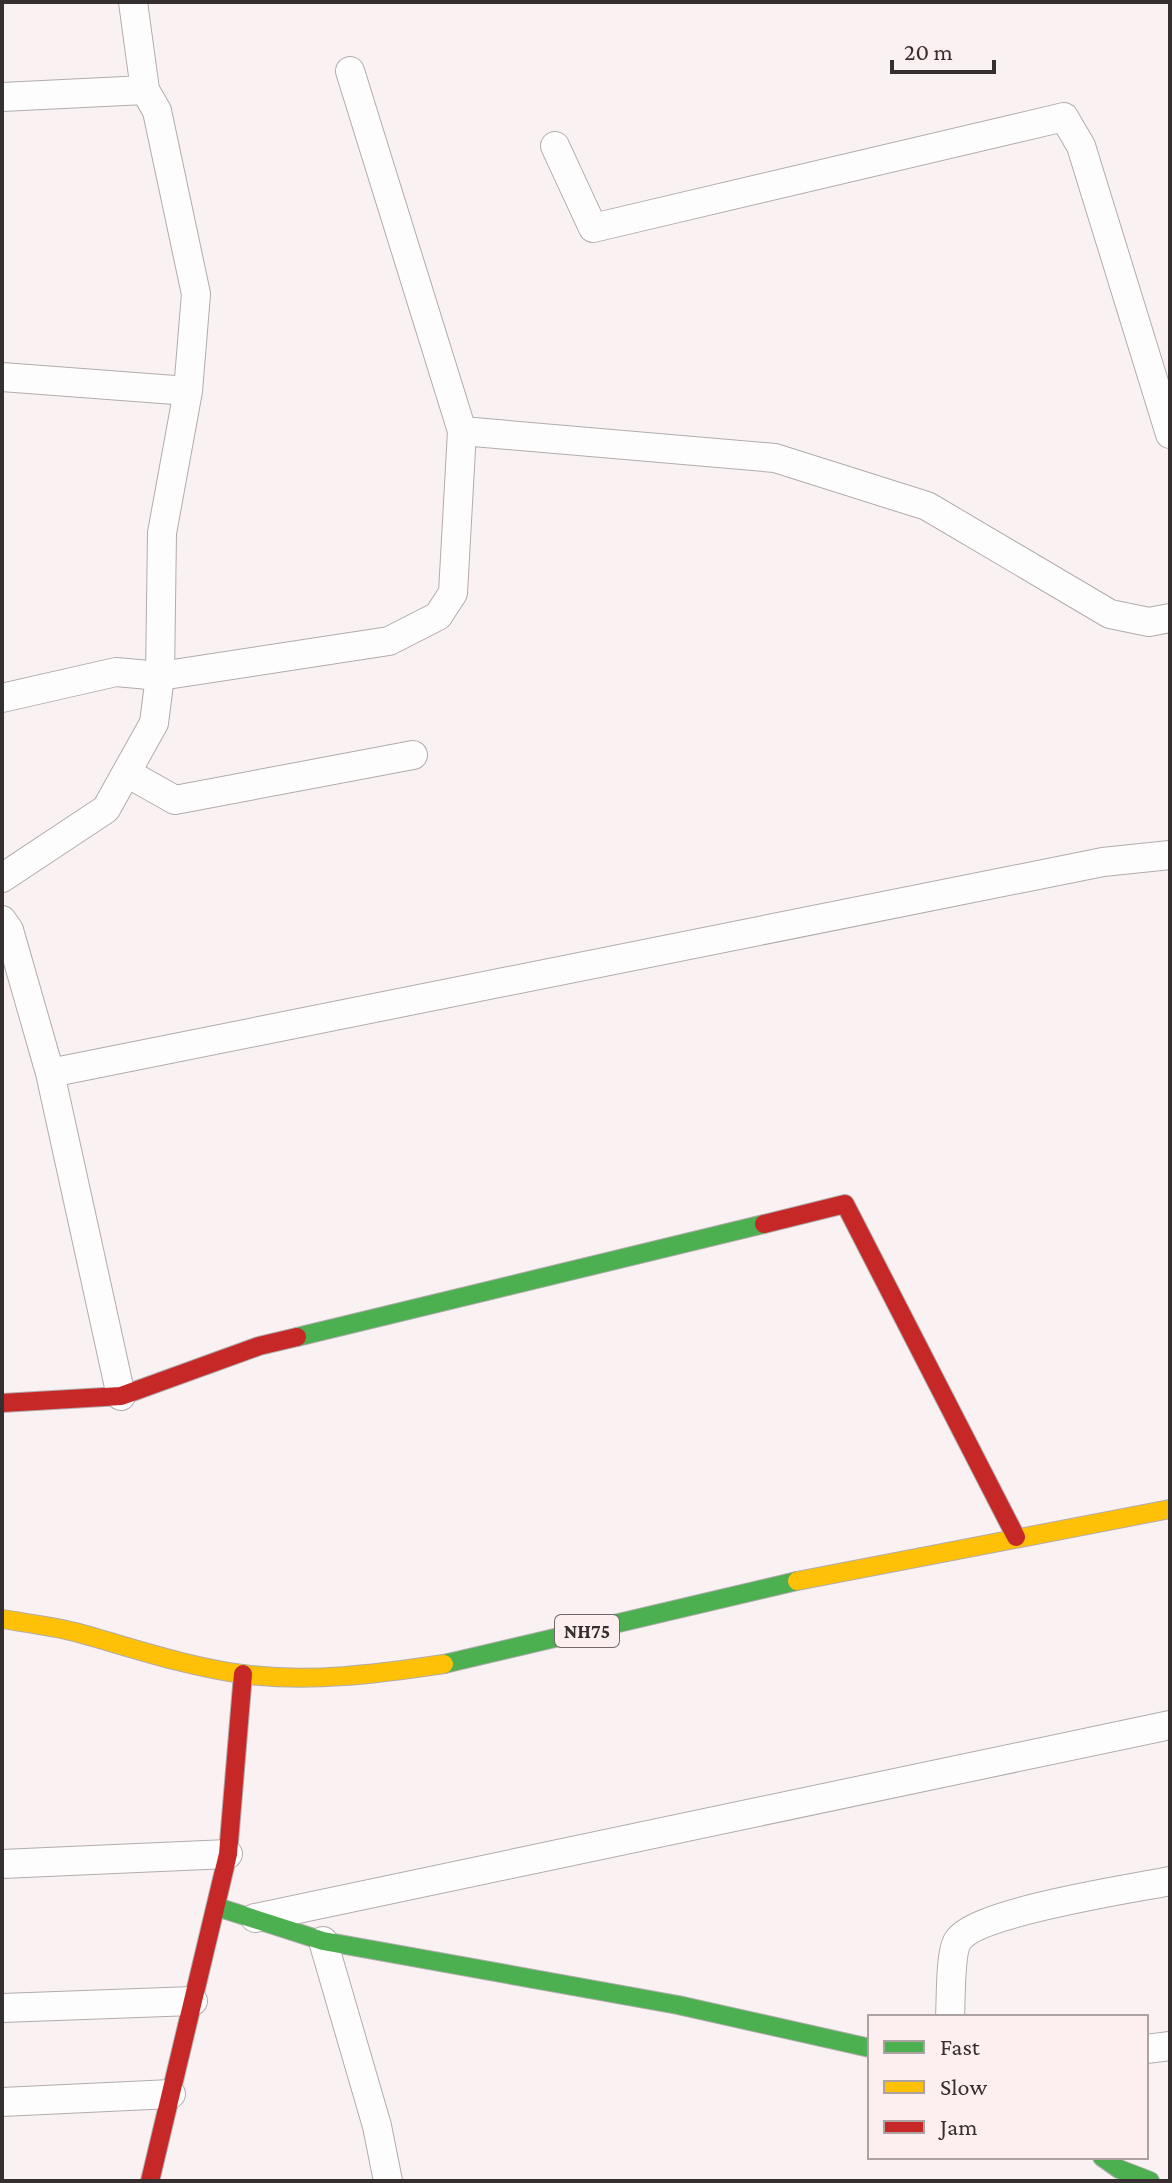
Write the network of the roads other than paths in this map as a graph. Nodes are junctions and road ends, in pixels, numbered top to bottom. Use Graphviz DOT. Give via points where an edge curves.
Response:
graph roads {
  1 [pos="133,2"];
  2 [pos="350,71"];
  3 [pos="145,90"];
  4 [pos="2,97"];
  5 [pos="555,146"];
  6 [pos="2,377"];
  7 [pos="188,391"];
  8 [pos="462,431"];
  9 [pos="1170,434"];
  10 [pos="1170,618"];
  11 [pos="160,676"];
  12 [pos="2,698"];
  13 [pos="413,755"];
  14 [pos="127,773"];
  15 [pos="1170,855"];
  16 [pos="2,878"];
  17 [pos="2,920"];
  18 [pos="50,1073"];
  19 [pos="121,1396"];
  20 [pos="2,1403"];
  21 [pos="1170,1509"];
  22 [pos="1016,1537"];
  23 [pos="2,1619"];
  24 [pos="243,1674"];
  25 [pos="1170,1725"];
  26 [pos="228,1854"];
  27 [pos="2,1864"];
  28 [pos="1170,1881"];
  29 [pos="217,1907"];
  30 [pos="253,1918"];
  31 [pos="323,1941"];
  32 [pos="193,2001"];
  33 [pos="2,2008"];
  34 [pos="950,2015"];
  35 [pos="1170,2046"];
  36 [pos="868,2048"];
  37 [pos="1148,2049"];
  38 [pos="171,2094"];
  39 [pos="2,2102"];
  40 [pos="1105,2159"];
  41 [pos="150,2181"];
  42 [pos="388,2181"];
  43 [pos="1150,2181"];
  1 -- 3 [label="street"];
  2 -- 8 [label="street"];
  3 -- 4 [label="street"];
  3 -- 7 [label="street" via="157,111 196,294"];
  5 -- 9 [label="street" via="593,228 1064,117 1081,146"];
  6 -- 7 [label="street"];
  7 -- 11 [label="street" via="162,533"];
  8 -- 10 [label="street" via="775,458 927,506 1110,614 1149,622"];
  8 -- 11 [label="street" via="453,593 438,616 389,641"];
  11 -- 12 [label="street" via="116,672"];
  11 -- 14 [label="street" via="154,723"];
  13 -- 14 [label="street" via="175,800"];
  14 -- 16 [label="street" via="106,809"];
  15 -- 18 [label="street" via="1103,862"];
  17 -- 18 [label="street"];
  18 -- 19 [label="street"];
  19 -- 20 [label="main road"];
  19 -- 22 [label="main road" via="259,1346 845,1204"];
  21 -- 22 [label="main road, NH75"];
  22 -- 24 [label="main road, NH75" via="812,1577 447,1663 366,1676"];
  23 -- 24 [label="main road, NH75"];
  24 -- 26 [label="main road"];
  25 -- 30 [label="street"];
  26 -- 27 [label="street"];
  26 -- 29 [label="main road"];
  28 -- 34 [label="street" via="1001,1916 974,1927 957,1943"];
  29 -- 30 [label="main road"];
  29 -- 32 [label="main road"];
  30 -- 31 [label="main road"];
  31 -- 36 [label="main road" via="678,2005"];
  31 -- 42 [label="street"];
  32 -- 33 [label="street"];
  32 -- 38 [label="main road"];
  35 -- 37 [label="street"];
  38 -- 39 [label="street"];
  38 -- 41 [label="main road"];
  40 -- 43 [label="main road"];
}
